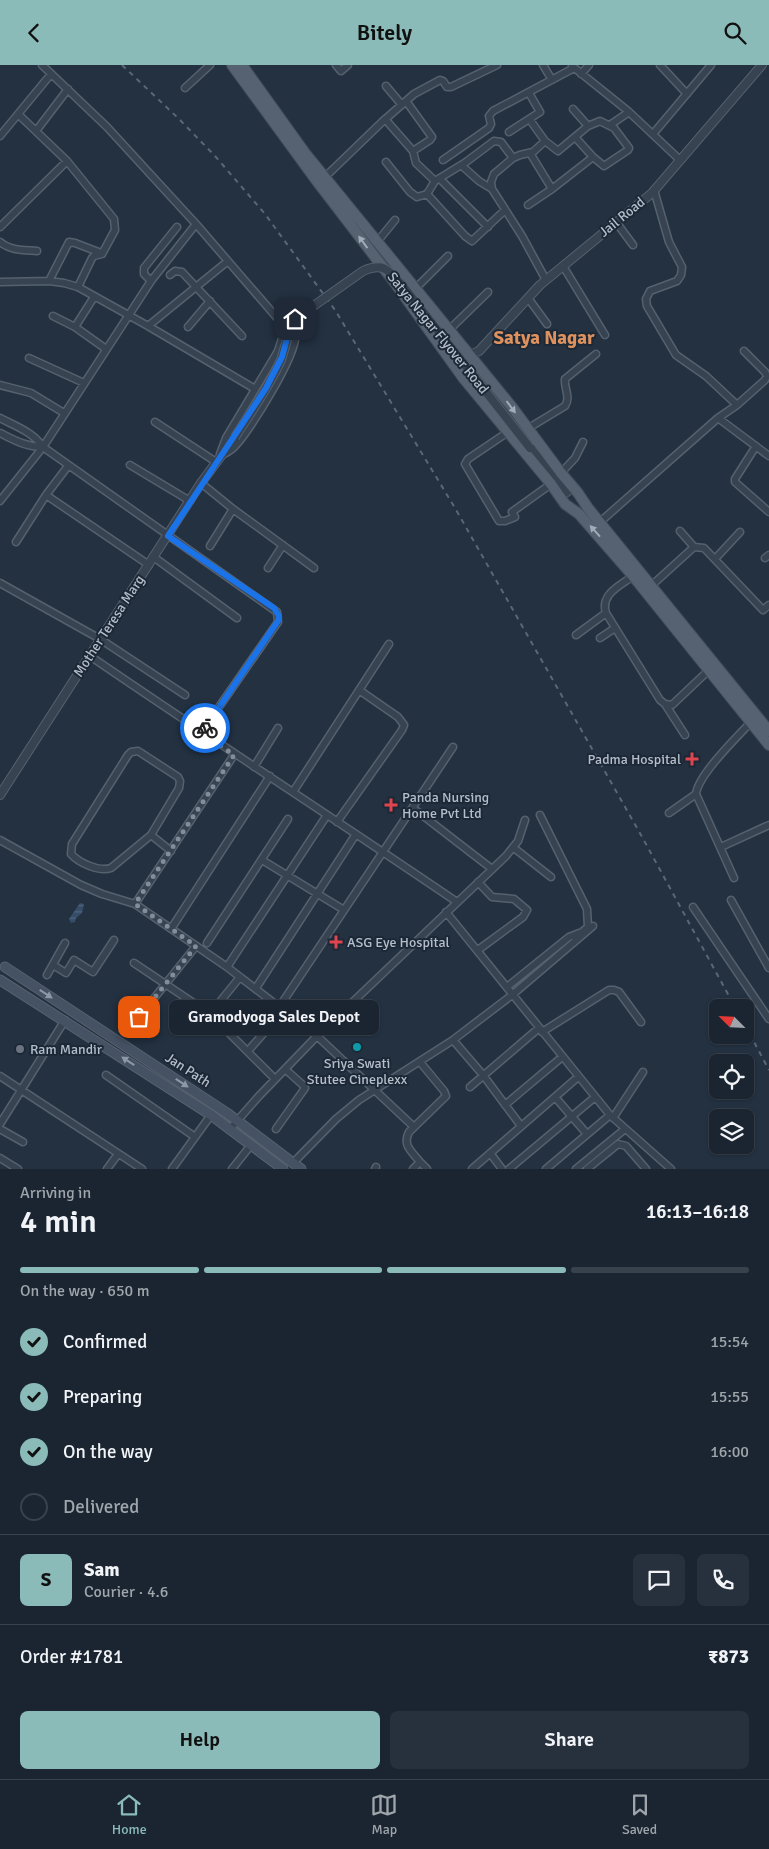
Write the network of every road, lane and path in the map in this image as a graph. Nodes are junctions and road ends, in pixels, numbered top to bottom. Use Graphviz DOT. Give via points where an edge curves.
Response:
graph roads {
  1 [pos="42,65"];
  2 [pos="210,65"];
  3 [pos="232,65"];
  4 [pos="336,65"];
  5 [pos="348,65"];
  6 [pos="497,65"];
  7 [pos="543,65"];
  8 [pos="589,65"];
  9 [pos="660,65"];
  10 [pos="711,65"];
  11 [pos="573,66"];
  12 [pos="246,67"];
  13 [pos="487,67"];
  14 [pos="758,67"];
  15 [pos="51,74"];
  16 [pos="581,74"];
  17 [pos="552,80"];
  18 [pos="386,86"];
  19 [pos="185,88"];
  20 [pos="68,89"];
  21 [pos="529,93"];
  22 [pos="687,94"];
  23 [pos="404,103"];
  24 [pos="573,109"];
  25 [pos="629,113"];
  26 [pos="18,115"];
  27 [pos="386,119"];
  28 [pos="530,120"];
  29 [pos="610,125"];
  30 [pos="588,126"];
  31 [pos="36,131"];
  32 [pos="509,132"];
  33 [pos="653,134"];
  34 [pos="0,136"];
  35 [pos="575,137"];
  36 [pos="545,141"];
  37 [pos="413,151"];
  38 [pos="530,153"];
  39 [pos="592,157"];
  40 [pos="513,158"];
  41 [pos="442,160"];
  42 [pos="680,160"];
  43 [pos="67,161"];
  44 [pos="386,161"];
  45 [pos="461,165"];
  46 [pos="324,177"];
  47 [pos="438,180"];
  48 [pos="492,189"];
  49 [pos="552,189"];
  50 [pos="654,191"];
  51 [pos="427,194"];
  52 [pos="528,205"];
  53 [pos="505,210"];
  54 [pos="350,216"];
  55 [pos="396,219"];
  56 [pos="616,222"];
  57 [pos="196,224"];
  58 [pos="0,227"];
  59 [pos="177,227"];
  60 [pos="488,227"];
  61 [pos="0,242"];
  62 [pos="377,242"];
  63 [pos="633,245"];
  64 [pos="38,251"];
  65 [pos="102,254"];
  66 [pos="448,256"];
  67 [pos="228,261"];
  68 [pos="562,266"];
  69 [pos="170,275"];
  70 [pos="546,280"];
  71 [pos="0,281"];
  72 [pos="49,281"];
  73 [pos="151,281"];
  74 [pos="78,287"];
  75 [pos="196,287"];
  76 [pos="415,289"];
  77 [pos="488,292"];
  78 [pos="94,297"];
  79 [pos="528,298"];
  80 [pos="210,301"];
  81 [pos="429,305"];
  82 [pos="417,314"];
  83 [pos="128,315"];
  84 [pos="53,316"];
  85 [pos="278,319"];
  86 [pos="547,324"];
  87 [pos="148,326"];
  88 [pos="75,327"];
  89 [pos="188,327"];
  90 [pos="449,329"];
  91 [pos="605,335"];
  92 [pos="242,336"];
  93 [pos="106,349"];
  94 [pos="744,351"];
  95 [pos="596,354"];
  96 [pos="470,355"];
  97 [pos="29,358"];
  98 [pos="84,383"];
  99 [pos="0,385"];
  100 [pos="255,389"];
  101 [pos="737,405"];
  102 [pos="64,413"];
  103 [pos="0,418"];
  104 [pos="718,418"];
  105 [pos="155,422"];
  106 [pos="527,429"];
  107 [pos="508,432"];
  108 [pos="0,433"];
  109 [pos="235,437"];
  110 [pos="583,442"];
  111 [pos="756,446"];
  112 [pos="43,447"];
  113 [pos="768,454"];
  114 [pos="218,460"];
  115 [pos="68,465"];
  116 [pos="130,465"];
  117 [pos="561,473"];
  118 [pos="202,483"];
  119 [pos="551,484"];
  120 [pos="46,495"];
  121 [pos="571,497"];
  122 [pos="0,501"];
  123 [pos="190,501"];
  124 [pos="233,509"];
  125 [pos="769,512"];
  126 [pos="600,522"];
  127 [pos="680,531"];
  128 [pos="740,532"];
  129 [pos="168,536"];
  130 [pos="16,542"];
  131 [pos="283,545"];
  132 [pos="210,546"];
  133 [pos="694,547"];
  134 [pos="154,557"];
  135 [pos="715,559"];
  136 [pos="149,565"];
  137 [pos="268,568"];
  138 [pos="314,568"];
  139 [pos="633,576"];
  140 [pos="0,583"];
  141 [pos="652,586"];
  142 [pos="769,605"];
  143 [pos="606,613"];
  144 [pos="237,618"];
  145 [pos="615,628"];
  146 [pos="576,635"];
  147 [pos="600,638"];
  148 [pos="100,639"];
  149 [pos="389,644"];
  150 [pos="90,655"];
  151 [pos="709,670"];
  152 [pos="359,689"];
  153 [pos="186,695"];
  154 [pos="665,704"];
  155 [pos="750,723"];
  156 [pos="278,728"];
  157 [pos="769,731"];
  158 [pos="202,733"];
  159 [pos="685,735"];
  160 [pos="769,745"];
  161 [pos="453,747"];
  162 [pos="234,755"];
  163 [pos="254,767"];
  164 [pos="270,776"];
  165 [pos="293,792"];
  166 [pos="696,794"];
  167 [pos="0,795"];
  168 [pos="413,808"];
  169 [pos="669,813"];
  170 [pos="327,815"];
  171 [pos="540,815"];
  172 [pos="288,819"];
  173 [pos="525,820"];
  174 [pos="338,822"];
  175 [pos="769,825"];
  176 [pos="356,834"];
  177 [pos="151,835"];
  178 [pos="0,840"];
  179 [pos="514,847"];
  180 [pos="720,847"];
  181 [pos="171,851"];
  182 [pos="384,853"];
  183 [pos="262,860"];
  184 [pos="492,869"];
  185 [pos="287,875"];
  186 [pos="551,877"];
  187 [pos="734,877"];
  188 [pos="478,882"];
  189 [pos="317,894"];
  190 [pos="731,900"];
  191 [pos="457,902"];
  192 [pos="135,904"];
  193 [pos="692,907"];
  194 [pos="344,911"];
  195 [pos="446,912"];
  196 [pos="593,925"];
  197 [pos="171,929"];
  198 [pos="114,940"];
  199 [pos="65,943"];
  200 [pos="207,943"];
  201 [pos="196,946"];
  202 [pos="478,950"];
  203 [pos="134,963"];
  204 [pos="3,965"];
  205 [pos="53,965"];
  206 [pos="227,967"];
  207 [pos="769,968"];
  208 [pos="47,975"];
  209 [pos="240,977"];
  210 [pos="0,978"];
  211 [pos="166,984"];
  212 [pos="507,987"];
  213 [pos="256,988"];
  214 [pos="512,995"];
  215 [pos="280,1006"];
  216 [pos="210,1014"];
  217 [pos="139,1017"];
  218 [pos="769,1019"];
  219 [pos="65,1020"];
  220 [pos="641,1023"];
  221 [pos="270,1026"];
  222 [pos="540,1030"];
  223 [pos="317,1037"];
  224 [pos="453,1040"];
  225 [pos="248,1051"];
  226 [pos="562,1057"];
  227 [pos="420,1063"];
  228 [pos="285,1069"];
  229 [pos="643,1072"];
  230 [pos="106,1075"];
  231 [pos="483,1075"];
  232 [pos="0,1076"];
  233 [pos="578,1077"];
  234 [pos="275,1079"];
  235 [pos="470,1087"];
  236 [pos="21,1089"];
  237 [pos="376,1090"];
  238 [pos="555,1097"];
  239 [pos="595,1097"];
  240 [pos="505,1105"];
  241 [pos="211,1115"];
  242 [pos="611,1117"];
  243 [pos="572,1118"];
  244 [pos="237,1120"];
  245 [pos="0,1124"];
  246 [pos="414,1127"];
  247 [pos="521,1127"];
  248 [pos="0,1129"];
  249 [pos="230,1129"];
  250 [pos="276,1129"];
  251 [pos="625,1129"];
  252 [pos="587,1134"];
  253 [pos="195,1137"];
  254 [pos="23,1142"];
  255 [pos="251,1145"];
  256 [pos="490,1153"];
  257 [pos="118,1154"];
  258 [pos="0,1158"];
  259 [pos="420,1161"];
  260 [pos="293,1163"];
  261 [pos="18,1169"];
  262 [pos="107,1169"];
  263 [pos="142,1169"];
  264 [pos="172,1169"];
  265 [pos="232,1169"];
  266 [pos="283,1169"];
  267 [pos="301,1169"];
  268 [pos="413,1169"];
  269 [pos="427,1169"];
  270 [pos="472,1169"];
  271 [pos="502,1169"];
  272 [pos="509,1169"];
  273 [pos="546,1169"];
  274 [pos="576,1169"];
  275 [pos="587,1169"];
  276 [pos="646,1169"];
  277 [pos="671,1169"];
  1 -- 15 [label="street"];
  2 -- 19 [label="street"];
  3 -- 54 [label="main road" via="311,174"];
  4 -- 5 [label="street" via="341,71"];
  6 -- 13 [label="street"];
  7 -- 17 [label="street"];
  8 -- 16 [label="street"];
  9 -- 22 [label="street"];
  10 -- 22 [label="street"];
  11 -- 16 [label="street"];
  11 -- 17 [label="street"];
  12 -- 46 [label="main road"];
  13 -- 23 [label="street" via="451,87 440,80"];
  14 -- 42 [label="street, Jail Road"];
  15 -- 20 [label="street"];
  15 -- 26 [label="street"];
  16 -- 25 [label="street"];
  17 -- 21 [label="street"];
  18 -- 23 [label="street"];
  20 -- 31 [label="street"];
  20 -- 57 [label="street"];
  21 -- 28 [label="street" via="540,113"];
  21 -- 41 [label="street" via="490,114 489,128"];
  22 -- 33 [label="street"];
  23 -- 27 [label="street"];
  23 -- 37 [label="street" via="432,137"];
  24 -- 30 [label="street"];
  25 -- 29 [label="street"];
  25 -- 33 [label="street"];
  26 -- 31 [label="street"];
  26 -- 34 [label="street"];
  27 -- 37 [label="street"];
  27 -- 46 [label="street"];
  28 -- 32 [label="street"];
  28 -- 36 [label="street"];
  29 -- 30 [label="street" via="600,121"];
  29 -- 39 [label="street" via="628,145 628,150 604,166"];
  30 -- 35 [label="street"];
  31 -- 43 [label="street"];
  33 -- 42 [label="street"];
  35 -- 36 [label="street" via="558,151"];
  35 -- 39 [label="street"];
  36 -- 38 [label="street"];
  37 -- 47 [label="street" via="416,163"];
  38 -- 40 [label="street"];
  38 -- 49 [label="street"];
  39 -- 49 [label="street"];
  40 -- 45 [label="street" via="501,142 494,141"];
  40 -- 48 [label="street" via="494,174"];
  42 -- 50 [label="street, Jail Road"];
  43 -- 58 [label="street"];
  43 -- 65 [label="street" via="114,219 115,230"];
  44 -- 51 [label="street" via="414,195 421,197"];
  45 -- 47 [label="street"];
  45 -- 48 [label="street"];
  46 -- 54 [label="main road"];
  47 -- 51 [label="street"];
  47 -- 60 [label="street"];
  48 -- 53 [label="street"];
  49 -- 52 [label="street"];
  50 -- 56 [label="street, Jail Road"];
  50 -- 101 [label="street" via="669,242 682,267 677,281 650,291 647,306 676,355 706,376"];
  51 -- 60 [label="street" via="469,240 475,239"];
  53 -- 60 [label="street"];
  53 -- 70 [label="street"];
  54 -- 62 [label="main road"];
  82 -- 54 [label="main road, one-way"];
  55 -- 62 [label="street"];
  56 -- 63 [label="street"];
  56 -- 68 [label="street, Jail Road"];
  57 -- 67 [label="street"];
  57 -- 73 [label="street"];
  59 -- 73 [label="street" via="144,269 144,274"];
  61 -- 64 [label="street" via="17,250"];
  62 -- 76 [label="main road"];
  65 -- 72 [label="street" via="69,242"];
  65 -- 74 [label="street" via="92,258"];
  66 -- 76 [label="street"];
  67 -- 75 [label="street"];
  67 -- 85 [label="street"];
  68 -- 70 [label="street, Jail Road"];
  68 -- 91 [label="street"];
  69 -- 75 [label="street" via="175,271 182,272"];
  70 -- 79 [label="street, Jail Road"];
  71 -- 72 [label="street"];
  72 -- 74 [label="street"];
  73 -- 83 [label="street"];
  74 -- 78 [label="street"];
  75 -- 80 [label="street"];
  75 -- 87 [label="street"];
  76 -- 81 [label="main road"];
  77 -- 90 [label="street"];
  78 -- 83 [label="street"];
  78 -- 88 [label="street"];
  79 -- 86 [label="street"];
  79 -- 96 [label="street, Jail Road" via="479,351"];
  80 -- 89 [label="street"];
  80 -- 92 [label="street"];
  81 -- 82 [label="main road"];
  81 -- 90 [label="main road"];
  82 -- 107 [label="main road"];
  83 -- 87 [label="street"];
  83 -- 93 [label="street"];
  84 -- 88 [label="street"];
  85 -- 100 [label="street, Mother Teresa Marg" via="282,341"];
  85 -- 114 [label="street, Mother Teresa Marg" via="295,333 292,350 247,431 236,446"];
  87 -- 100 [label="street"];
  88 -- 93 [label="street"];
  90 -- 96 [label="main road"];
  93 -- 98 [label="street"];
  94 -- 101 [label="street" via="765,372 766,379"];
  95 -- 106 [label="street" via="565,379 568,402 565,406"];
  96 -- 106 [label="main road, one-way"];
  97 -- 98 [label="street"];
  98 -- 102 [label="street"];
  99 -- 102 [label="street" via="31,393"];
  100 -- 114 [label="street, Mother Teresa Marg" via="226,438"];
  101 -- 104 [label="street"];
  102 -- 112 [label="street"];
  103 -- 112 [label="street" via="32,435"];
  104 -- 111 [label="street"];
  104 -- 126 [label="street"];
  105 -- 114 [label="street"];
  106 -- 117 [label="main road"];
  107 -- 119 [label="main road"];
  107 -- 119 [label="street" via="465,464 499,521 514,517 512,512"];
  108 -- 112 [label="street" via="22,444"];
  109 -- 114 [label="street, Mother Teresa Marg"];
  109 -- 121 [label="street, Satya Nagar Flyover Road, bridge" via="274,374 295,319 363,271 381,266 402,285"];
  110 -- 117 [label="street" via="575,458"];
  111 -- 113 [label="street"];
  111 -- 125 [label="street" via="735,482"];
  112 -- 115 [label="street"];
  112 -- 122 [label="street"];
  114 -- 118 [label="street, Mother Teresa Marg"];
  115 -- 120 [label="street"];
  115 -- 129 [label="street"];
  116 -- 123 [label="street"];
  117 -- 121 [label="main road"];
  118 -- 123 [label="street, Mother Teresa Marg"];
  118 -- 124 [label="street"];
  119 -- 121 [label="main road"];
  120 -- 130 [label="street"];
  120 -- 136 [label="street"];
  121 -- 126 [label="main road"];
  139 -- 121 [label="main road, one-way" via="579,514"];
  123 -- 129 [label="street, Mother Teresa Marg"];
  124 -- 131 [label="street"];
  124 -- 132 [label="street"];
  126 -- 141 [label="main road"];
  127 -- 133 [label="street"];
  128 -- 135 [label="street"];
  129 -- 134 [label="street, Mother Teresa Marg"];
  129 -- 158 [label="street" via="274,608 279,616"];
  131 -- 137 [label="street"];
  131 -- 138 [label="street"];
  133 -- 135 [label="street" via="704,548"];
  133 -- 141 [label="street"];
  134 -- 136 [label="street, Mother Teresa Marg"];
  134 -- 144 [label="street"];
  135 -- 142 [label="street" via="763,610"];
  136 -- 148 [label="street, Mother Teresa Marg"];
  139 -- 143 [label="street" via="607,596"];
  139 -- 151 [label="main road"];
  140 -- 148 [label="street"];
  141 -- 157 [label="main road"];
  143 -- 145 [label="street"];
  143 -- 146 [label="street"];
  145 -- 147 [label="street"];
  145 -- 154 [label="street"];
  148 -- 150 [label="street, Mother Teresa Marg"];
  148 -- 153 [label="street"];
  149 -- 152 [label="street"];
  150 -- 158 [label="street"];
  150 -- 167 [label="street, Mother Teresa Marg"];
  151 -- 154 [label="street" via="672,705"];
  151 -- 155 [label="main road"];
  152 -- 165 [label="street"];
  152 -- 174 [label="street" via="404,725"];
  154 -- 159 [label="street"];
  155 -- 160 [label="main road"];
  155 -- 166 [label="street" via="704,776"];
  156 -- 163 [label="street"];
  158 -- 162 [label="street"];
  161 -- 168 [label="street"];
  162 -- 163 [label="street"];
  162 -- 181 [label="street"];
  163 -- 164 [label="street"];
  164 -- 165 [label="street"];
  164 -- 197 [label="street"];
  165 -- 170 [label="street"];
  166 -- 169 [label="street"];
  166 -- 180 [label="street"];
  168 -- 182 [label="street"];
  168 -- 184 [label="street"];
  170 -- 174 [label="street"];
  170 -- 185 [label="street"];
  171 -- 212 [label="street" via="587,909 588,927 569,937"];
  172 -- 183 [label="street"];
  173 -- 179 [label="street"];
  174 -- 176 [label="street"];
  175 -- 180 [label="street"];
  176 -- 182 [label="street"];
  176 -- 189 [label="street"];
  177 -- 177 [label="street" via="180,781 135,750 128,755 72,845 71,853 105,870"];
  177 -- 181 [label="street"];
  178 -- 192 [label="street" via="81,885"];
  179 -- 184 [label="street"];
  179 -- 186 [label="street"];
  180 -- 187 [label="street"];
  181 -- 192 [label="street"];
  182 -- 191 [label="street"];
  182 -- 194 [label="street"];
  183 -- 185 [label="street"];
  183 -- 200 [label="street"];
  184 -- 188 [label="street"];
  185 -- 189 [label="street"];
  185 -- 206 [label="street"];
  188 -- 191 [label="street"];
  188 -- 202 [label="street" via="492,897 514,899 528,910"];
  189 -- 194 [label="street"];
  189 -- 213 [label="street"];
  190 -- 207 [label="street"];
  191 -- 195 [label="street"];
  192 -- 197 [label="street"];
  193 -- 218 [label="street"];
  194 -- 215 [label="street"];
  195 -- 202 [label="street"];
  195 -- 223 [label="street"];
  196 -- 214 [label="street"];
  197 -- 201 [label="street"];
  198 -- 205 [label="street" via="93,972 74,961 66,973"];
  199 -- 205 [label="street"];
  201 -- 206 [label="street"];
  201 -- 211 [label="street"];
  202 -- 212 [label="street"];
  203 -- 211 [label="street"];
  204 -- 210 [label="main road"];
  204 -- 244 [label="main road, Jan Path, one-way"];
  205 -- 208 [label="street"];
  206 -- 209 [label="street"];
  209 -- 213 [label="street"];
  209 -- 216 [label="street"];
  210 -- 219 [label="main road, Jan Path"];
  211 -- 216 [label="street"];
  211 -- 217 [label="street"];
  212 -- 214 [label="street"];
  213 -- 215 [label="street"];
  214 -- 222 [label="street"];
  214 -- 224 [label="street"];
  215 -- 223 [label="street"];
  216 -- 225 [label="street"];
  219 -- 236 [label="street"];
  241 -- 219 [label="main road, Jan Path, one-way"];
  220 -- 222 [label="street" via="619,992 609,990"];
  221 -- 225 [label="street"];
  222 -- 226 [label="street"];
  222 -- 231 [label="street"];
  223 -- 228 [label="street"];
  223 -- 237 [label="street"];
  224 -- 227 [label="street"];
  224 -- 231 [label="street"];
  225 -- 234 [label="street"];
  226 -- 233 [label="street"];
  226 -- 240 [label="street"];
  227 -- 237 [label="street"];
  227 -- 246 [label="street" via="446,1096"];
  228 -- 234 [label="street"];
  228 -- 250 [label="street" via="305,1088"];
  229 -- 242 [label="street"];
  230 -- 253 [label="street"];
  231 -- 235 [label="street"];
  231 -- 240 [label="street"];
  232 -- 236 [label="street"];
  233 -- 238 [label="street"];
  233 -- 239 [label="street"];
  234 -- 244 [label="street"];
  236 -- 245 [label="street"];
  236 -- 257 [label="street"];
  237 -- 246 [label="street"];
  237 -- 260 [label="street" via="350,1107"];
  238 -- 243 [label="street"];
  238 -- 247 [label="street"];
  239 -- 242 [label="street"];
  239 -- 243 [label="street"];
  240 -- 247 [label="street"];
  241 -- 249 [label="main road, Jan Path"];
  241 -- 253 [label="street"];
  242 -- 251 [label="street"];
  242 -- 252 [label="street"];
  243 -- 252 [label="street"];
  243 -- 272 [label="street"];
  244 -- 249 [label="street"];
  244 -- 260 [label="main road, Jan Path"];
  246 -- 259 [label="street" via="406,1138 406,1146"];
  247 -- 256 [label="street"];
  248 -- 254 [label="street"];
  249 -- 255 [label="main road, Jan Path"];
  251 -- 274 [label="street"];
  251 -- 277 [label="street"];
  252 -- 273 [label="street"];
  253 -- 264 [label="street"];
  255 -- 265 [label="street"];
  255 -- 266 [label="main road, Jan Path"];
  256 -- 270 [label="street"];
  256 -- 271 [label="street"];
  257 -- 262 [label="street"];
  257 -- 263 [label="street"];
  258 -- 261 [label="street"];
  259 -- 268 [label="street"];
  259 -- 269 [label="street"];
  260 -- 267 [label="main road, Jan Path"];
  275 -- 276 [label="street" via="618,1144 626,1146"];
}
